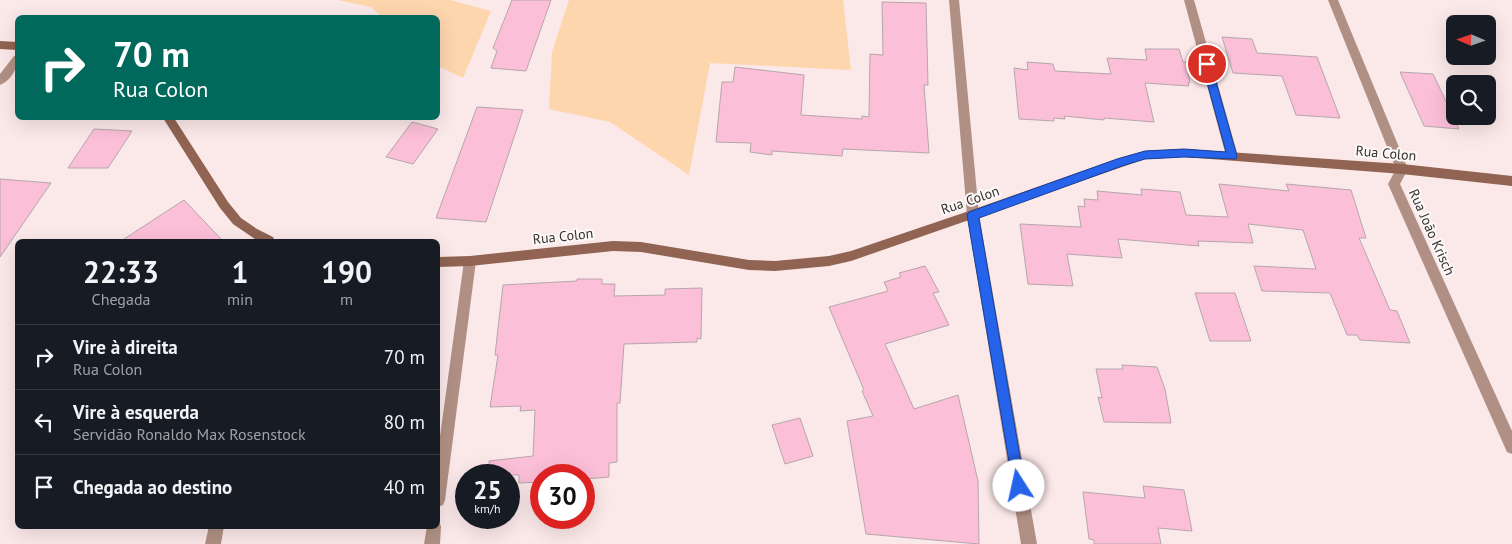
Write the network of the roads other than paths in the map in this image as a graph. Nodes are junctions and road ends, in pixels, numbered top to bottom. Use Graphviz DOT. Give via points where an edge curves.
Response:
graph roads {
  1 [pos="954,0"];
  2 [pos="1189,0"];
  3 [pos="1333,0"];
  4 [pos="0,45"];
  5 [pos="15,46"];
  6 [pos="15,64"];
  7 [pos="0,82"];
  8 [pos="170,120"];
  9 [pos="1232,156"];
  10 [pos="1402,169"];
  11 [pos="1512,181"];
  12 [pos="973,215"];
  13 [pos="264,239"];
  14 [pos="470,261"];
  15 [pos="440,262"];
  16 [pos="1512,447"];
  17 [pos="440,485"];
  18 [pos="217,529"];
  19 [pos="434,529"];
  20 [pos="213,544"];
  21 [pos="432,544"];
  22 [pos="1028,544"];
  1 -- 12 [label="street"];
  2 -- 9 [label="street"];
  3 -- 10 [label="street"];
  4 -- 5 [label="street"];
  6 -- 7 [label="street"];
  8 -- 13 [label="street" via="224,205 237,221"];
  9 -- 10 [label="street, Rua Colon"];
  9 -- 12 [label="street, Rua Colon" via="1145,155"];
  10 -- 11 [label="street, Rua Colon"];
  10 -- 16 [label="street, Rua João Krisch" via="1394,184"];
  12 -- 14 [label="street, Rua Colon" via="851,256 804,264 749,265 641,247 613,246"];
  12 -- 22 [label="street"];
  14 -- 15 [label="street, Rua Colon"];
  14 -- 17 [label="street"];
  18 -- 20 [label="street"];
  19 -- 21 [label="street"];
}
